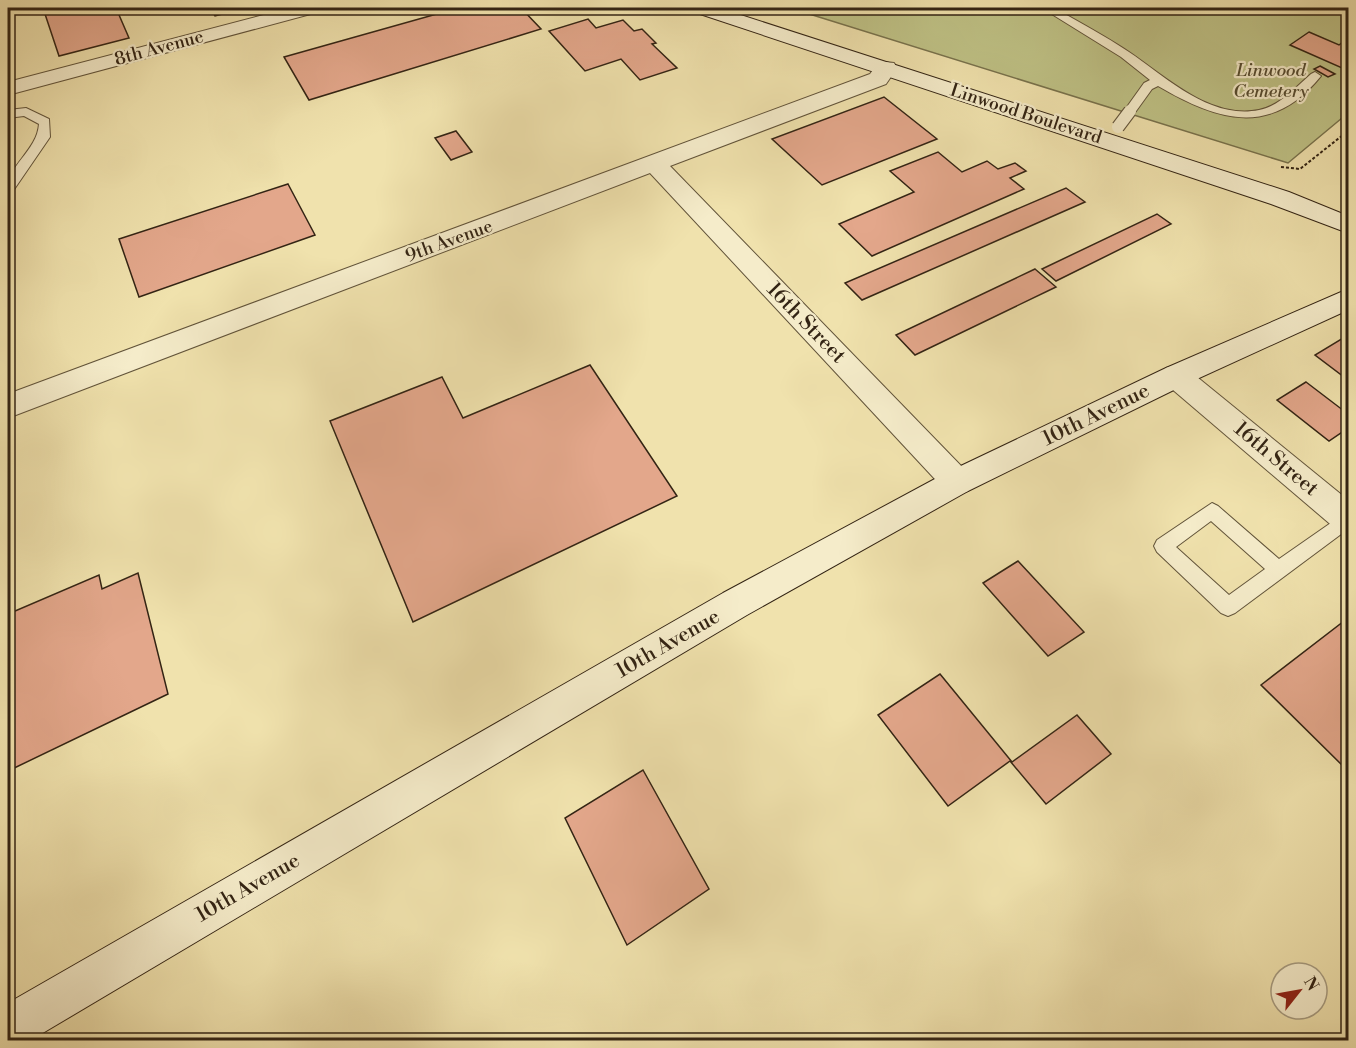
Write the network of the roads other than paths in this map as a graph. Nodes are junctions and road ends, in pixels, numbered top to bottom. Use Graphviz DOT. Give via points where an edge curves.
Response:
graph roads {
  1 [pos="311,8"];
  2 [pos="701,8"];
  3 [pos="1047,8"];
  4 [pos="886,68"];
  5 [pos="1315,76"];
  6 [pos="1158,81"];
  7 [pos="8,89"];
  8 [pos="8,114"];
  9 [pos="1113,134"];
  10 [pos="655,164"];
  11 [pos="8,188"];
  12 [pos="1348,225"];
  13 [pos="1348,299"];
  14 [pos="1176,376"];
  15 [pos="8,406"];
  16 [pos="957,482"];
  17 [pos="1348,519"];
  18 [pos="1279,570"];
  19 [pos="8,1028"];
  1 -- 7 [label="street, 8th Avenue"];
  2 -- 4 [label="street, Linwood Boulevard"];
  3 -- 6 [label="lane" via="1125,55"];
  4 -- 9 [label="street, Linwood Boulevard"];
  4 -- 10 [label="street, 9th Avenue" via="878,79"];
  5 -- 6 [label="lane" via="1275,109 1245,116 1213,108"];
  6 -- 9 [label="lane, bridge" via="1148,86"];
  8 -- 11 [label="lane" via="26,112 45,122 44,137"];
  9 -- 12 [label="street, Linwood Boulevard"];
  10 -- 15 [label="street, 9th Avenue"];
  10 -- 16 [label="street, 16th Street"];
  13 -- 14 [label="street, 10th Avenue"];
  14 -- 16 [label="street, 10th Avenue"];
  14 -- 17 [label="street, 16th Street"];
  16 -- 19 [label="street, 10th Avenue" via="725,610"];
  17 -- 18 [label="lane"];
  18 -- 18 [label="lane" via="1228,607 1163,546 1212,511"];
}
